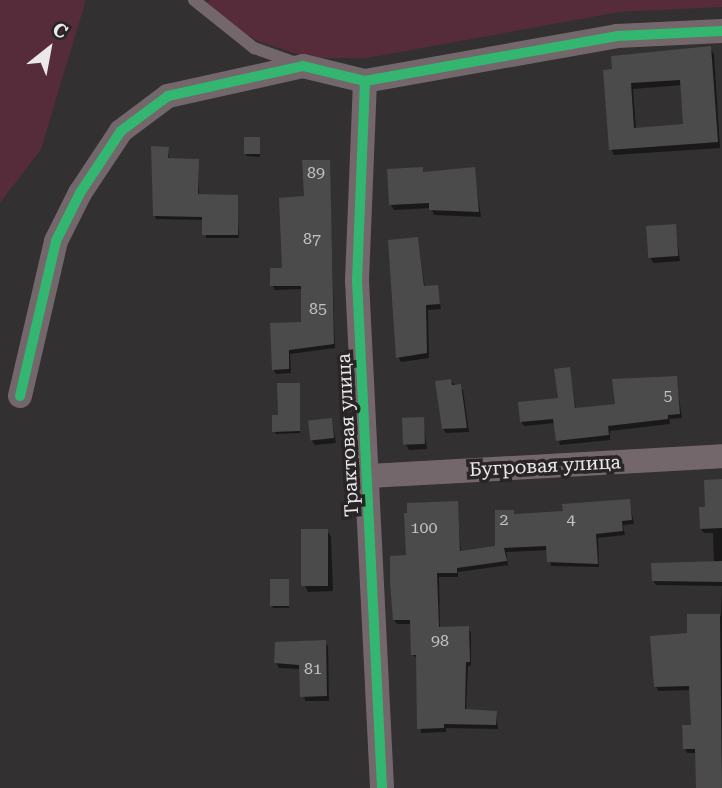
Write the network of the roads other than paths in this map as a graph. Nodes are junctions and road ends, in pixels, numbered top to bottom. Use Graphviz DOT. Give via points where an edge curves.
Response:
graph roads {
  1 [pos="194,0"];
  2 [pos="722,31"];
  3 [pos="303,66"];
  4 [pos="365,81"];
  5 [pos="20,397"];
  6 [pos="722,456"];
  7 [pos="369,475"];
  8 [pos="382,788"];
  1 -- 3 [label="lane" via="254,48"];
  2 -- 4 [label="street" via="617,36"];
  3 -- 4 [label="street"];
  3 -- 5 [label="street" via="168,96 121,131 56,240"];
  4 -- 7 [label="street, Трактовая улица" via="357,279"];
  6 -- 7 [label="street, Бугровая улица"];
  7 -- 8 [label="street, Трактовая улица"];
}
